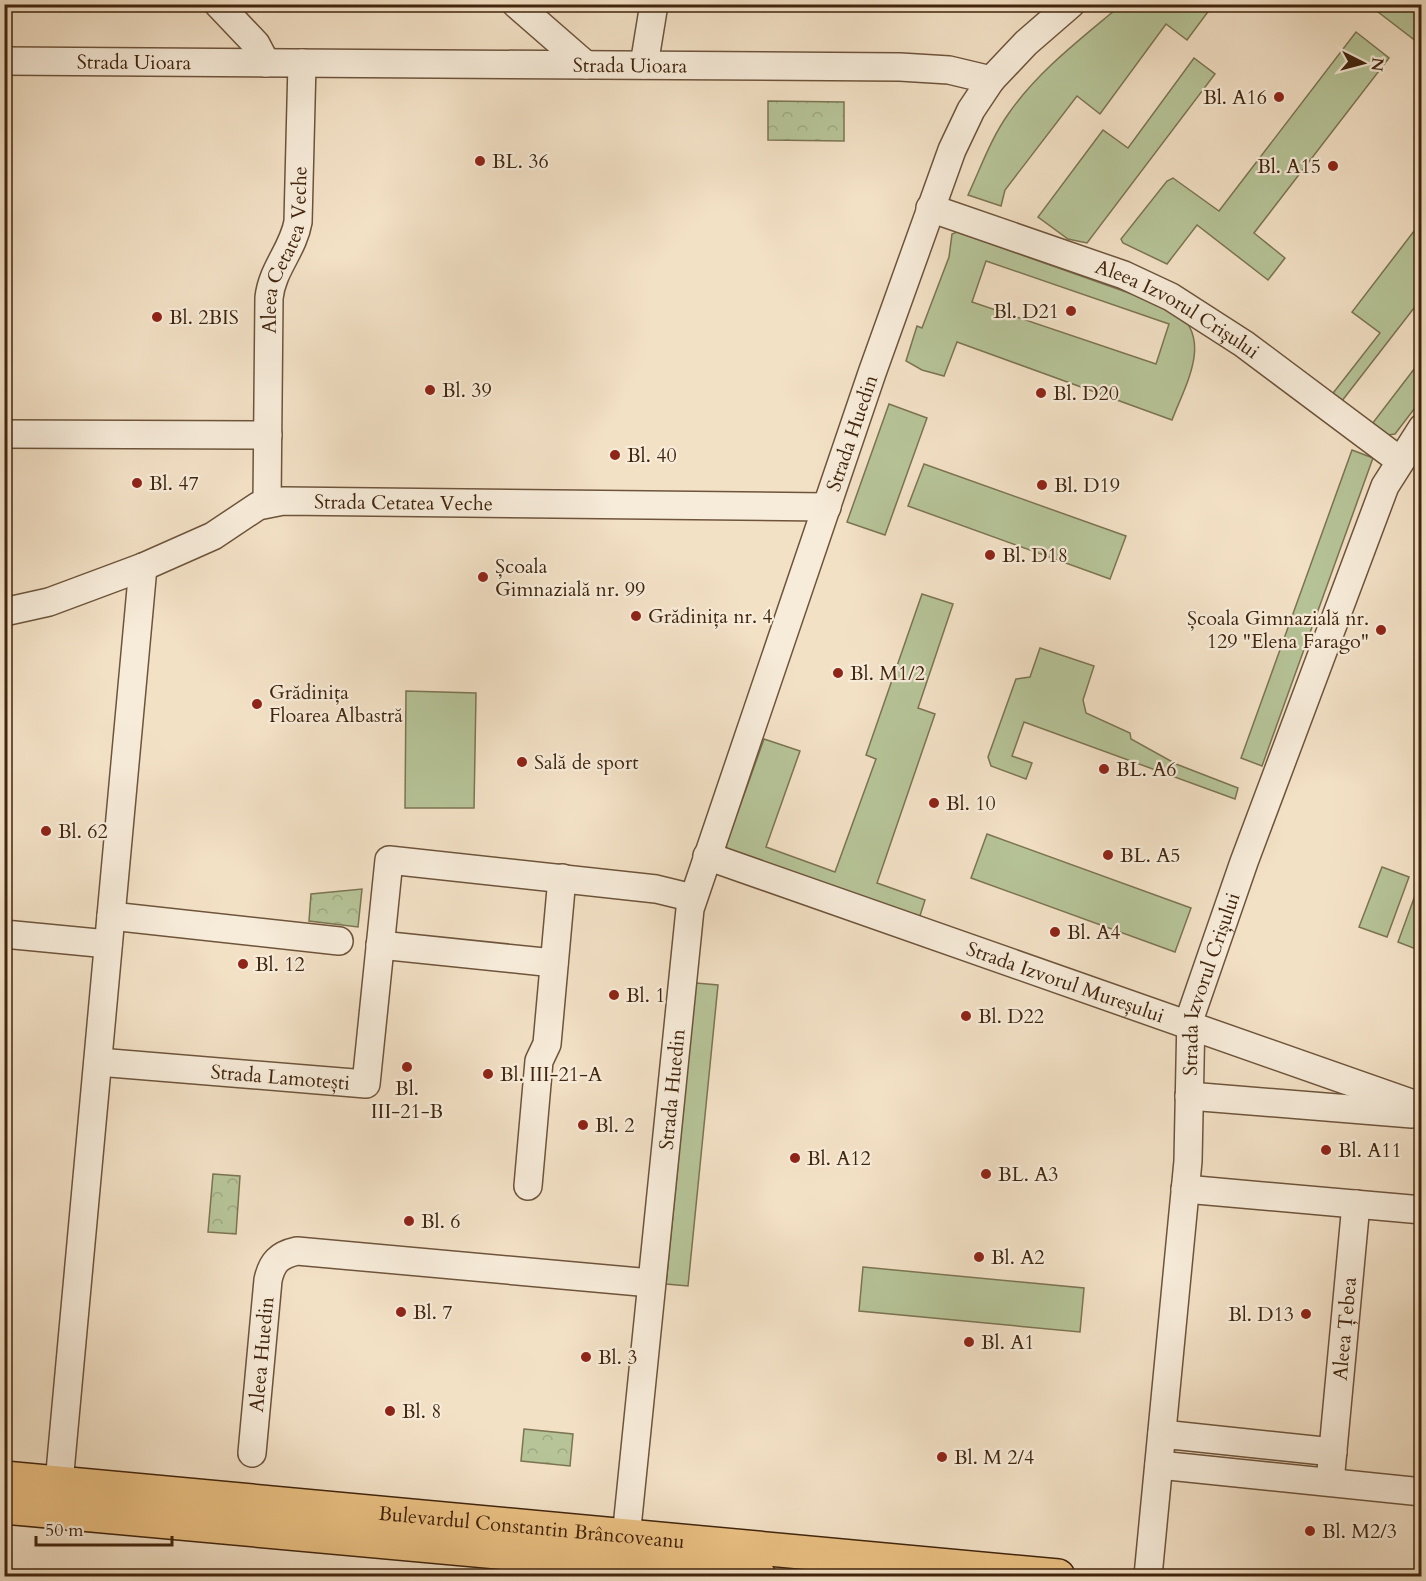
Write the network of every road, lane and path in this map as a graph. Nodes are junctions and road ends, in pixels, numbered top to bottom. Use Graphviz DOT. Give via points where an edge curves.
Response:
graph roads {
  1 [pos="218,4"];
  2 [pos="516,4"];
  3 [pos="654,4"];
  4 [pos="1071,4"];
  5 [pos="4,62"];
  6 [pos="266,63"];
  7 [pos="302,63"];
  8 [pos="586,65"];
  9 [pos="644,65"];
  10 [pos="991,80"];
  11 [pos="930,208"];
  12 [pos="1422,428"];
  13 [pos="4,434"];
  14 [pos="268,435"];
  15 [pos="1399,460"];
  16 [pos="267,503"];
  17 [pos="827,507"];
  18 [pos="143,567"];
  19 [pos="4,612"];
  20 [pos="707,856"];
  21 [pos="562,878"];
  22 [pos="693,898"];
  23 [pos="111,916"];
  24 [pos="4,934"];
  25 [pos="339,941"];
  26 [pos="108,944"];
  27 [pos="380,945"];
  28 [pos="554,963"];
  29 [pos="1190,1026"];
  30 [pos="98,1062"];
  31 [pos="1189,1096"];
  32 [pos="1422,1107"];
  33 [pos="1422,1114"];
  34 [pos="528,1186"];
  35 [pos="1185,1189"];
  36 [pos="1356,1204"];
  37 [pos="1422,1210"];
  38 [pos="651,1283"];
  39 [pos="1162,1434"];
  40 [pos="252,1452"];
  41 [pos="1333,1452"];
  42 [pos="1159,1465"];
  43 [pos="4,1478"];
  44 [pos="1330,1482"];
  45 [pos="59,1483"];
  46 [pos="1422,1492"];
  47 [pos="4,1507"];
  48 [pos="624,1550"];
  49 [pos="718,1575"];
  50 [pos="759,1576"];
  51 [pos="1058,1576"];
  52 [pos="1148,1576"];
  1 -- 6 [label="street" via="256,44"];
  2 -- 8 [label="street"];
  3 -- 9 [label="street"];
  4 -- 10 [label="street, Strada Huedin"];
  5 -- 6 [label="street, Strada Uioara"];
  6 -- 7 [label="street, Strada Uioara"];
  7 -- 8 [label="street, Strada Uioara"];
  7 -- 14 [label="street, Aleea Cetatea Veche" via="298,222 291,246 270,282"];
  8 -- 9 [label="street, Strada Uioara"];
  9 -- 10 [label="street, Strada Uioara" via="916,68 961,72"];
  10 -- 11 [label="street, Strada Huedin" via="971,110"];
  11 -- 15 [label="street, Aleea Izvorul Crișului" via="1110,270 1171,297 1244,345"];
  11 -- 17 [label="street, Strada Huedin"];
  12 -- 15 [label="street, Strada Izvorul Crișului"];
  13 -- 14 [label="street"];
  14 -- 16 [label="street, Aleea Cetatea Veche"];
  15 -- 29 [label="street, Strada Izvorul Crișului" via="1385,486 1240,873 1198,990"];
  16 -- 17 [label="street, Strada Cetatea Veche" via="301,500"];
  16 -- 18 [label="street, Strada Cetatea Veche" via="213,536"];
  17 -- 20 [label="street, Strada Huedin"];
  18 -- 19 [label="street, Strada Cetatea Veche" via="49,602"];
  18 -- 23 [label="street"];
  20 -- 22 [label="street, Strada Huedin"];
  20 -- 29 [label="street, Strada Izvorul Mureșului"];
  21 -- 22 [label="street" via="656,889"];
  21 -- 27 [label="street" via="389,860"];
  21 -- 28 [label="street"];
  22 -- 38 [label="street, Strada Huedin" via="687,924"];
  23 -- 25 [label="street"];
  23 -- 26 [label="street"];
  24 -- 26 [label="street"];
  26 -- 30 [label="street"];
  27 -- 28 [label="street"];
  27 -- 30 [label="street, Strada Lamotești" via="366,1084"];
  28 -- 34 [label="street" via="547,1044 539,1061"];
  29 -- 31 [label="street, Strada Izvorul Crișului"];
  29 -- 32 [label="street, Strada Izvorul Mureșului"];
  30 -- 45 [label="street"];
  31 -- 33 [label="street"];
  31 -- 35 [label="street, Strada Izvorul Crișului"];
  35 -- 36 [label="street"];
  35 -- 39 [label="street, Strada Izvorul Crișului"];
  36 -- 37 [label="street"];
  36 -- 41 [label="street, Aleea Țebea"];
  38 -- 40 [label="street, Aleea Huedin" via="297,1251 278,1258 268,1280"];
  38 -- 48 [label="street, Strada Huedin"];
  39 -- 41 [label="street"];
  39 -- 42 [label="street, Strada Izvorul Crișului"];
  41 -- 44 [label="street, Aleea Țebea"];
  42 -- 44 [label="street"];
  42 -- 52 [label="street, Strada Izvorul Crișului"];
  43 -- 45 [label="main road, Bulevardul Constantin Brâncoveanu"];
  44 -- 46 [label="street"];
  45 -- 48 [label="main road, Bulevardul Constantin Brâncoveanu"];
  47 -- 48 [label="main road, Bulevardul Constantin Brâncoveanu"];
  48 -- 49 [label="main road, Bulevardul Constantin Brâncoveanu"];
  48 -- 51 [label="main road, Bulevardul Constantin Brâncoveanu"];
  49 -- 50 [label="main road, Bulevardul Constantin Brâncoveanu"];
}
